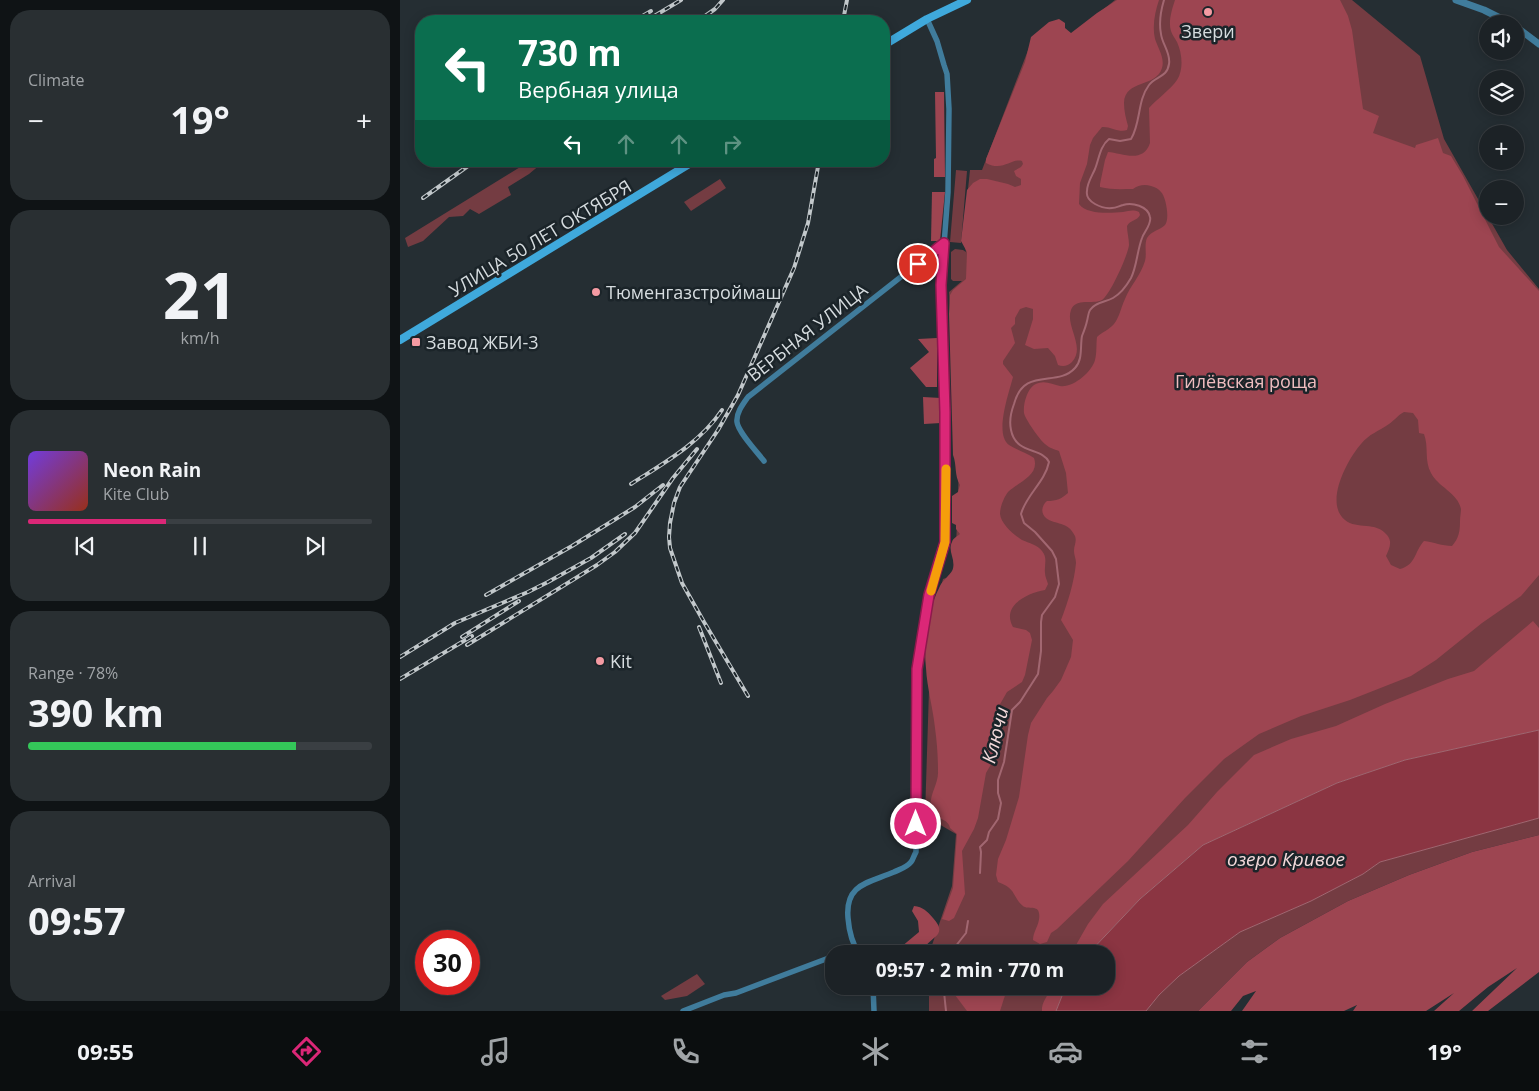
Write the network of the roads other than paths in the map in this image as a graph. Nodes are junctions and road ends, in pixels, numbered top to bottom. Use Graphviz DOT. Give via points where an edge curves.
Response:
graph roads {
  1 [pos="958,0"];
  2 [pos="967,0"];
  3 [pos="1456,0"];
  4 [pos="950,7"];
  5 [pos="1494,15"];
  6 [pos="927,19"];
  7 [pos="1524,33"];
  8 [pos="890,41"];
  9 [pos="1539,44"];
  10 [pos="684,167"];
  11 [pos="944,243"];
  12 [pos="400,340"];
  13 [pos="764,461"];
  14 [pos="854,945"];
  15 [pos="825,959"];
  16 [pos="873,995"];
  17 [pos="683,1011"];
  18 [pos="874,1011"];
  1 -- 4 [label="main road"];
  2 -- 4 [label="main road"];
  3 -- 5 [label="street"];
  4 -- 6 [label="main road"];
  6 -- 8 [label="main road"];
  6 -- 11 [label="street" via="944,65 949,100 949,181"];
  7 -- 9 [label="street"];
  10 -- 12 [label="main road, УЛИЦА 50 ЛЕТ ОКТЯБРЯ"];
  11 -- 13 [label="street, ВЕРБНАЯ УЛИЦА" via="748,397 740,407 737,422"];
  11 -- 14 [label="street" via="941,285 945,542 929,595 917,669 916,852 905,867 860,886 851,894 848,920"];
  15 -- 17 [label="street"];
  16 -- 18 [label="street"];
}
